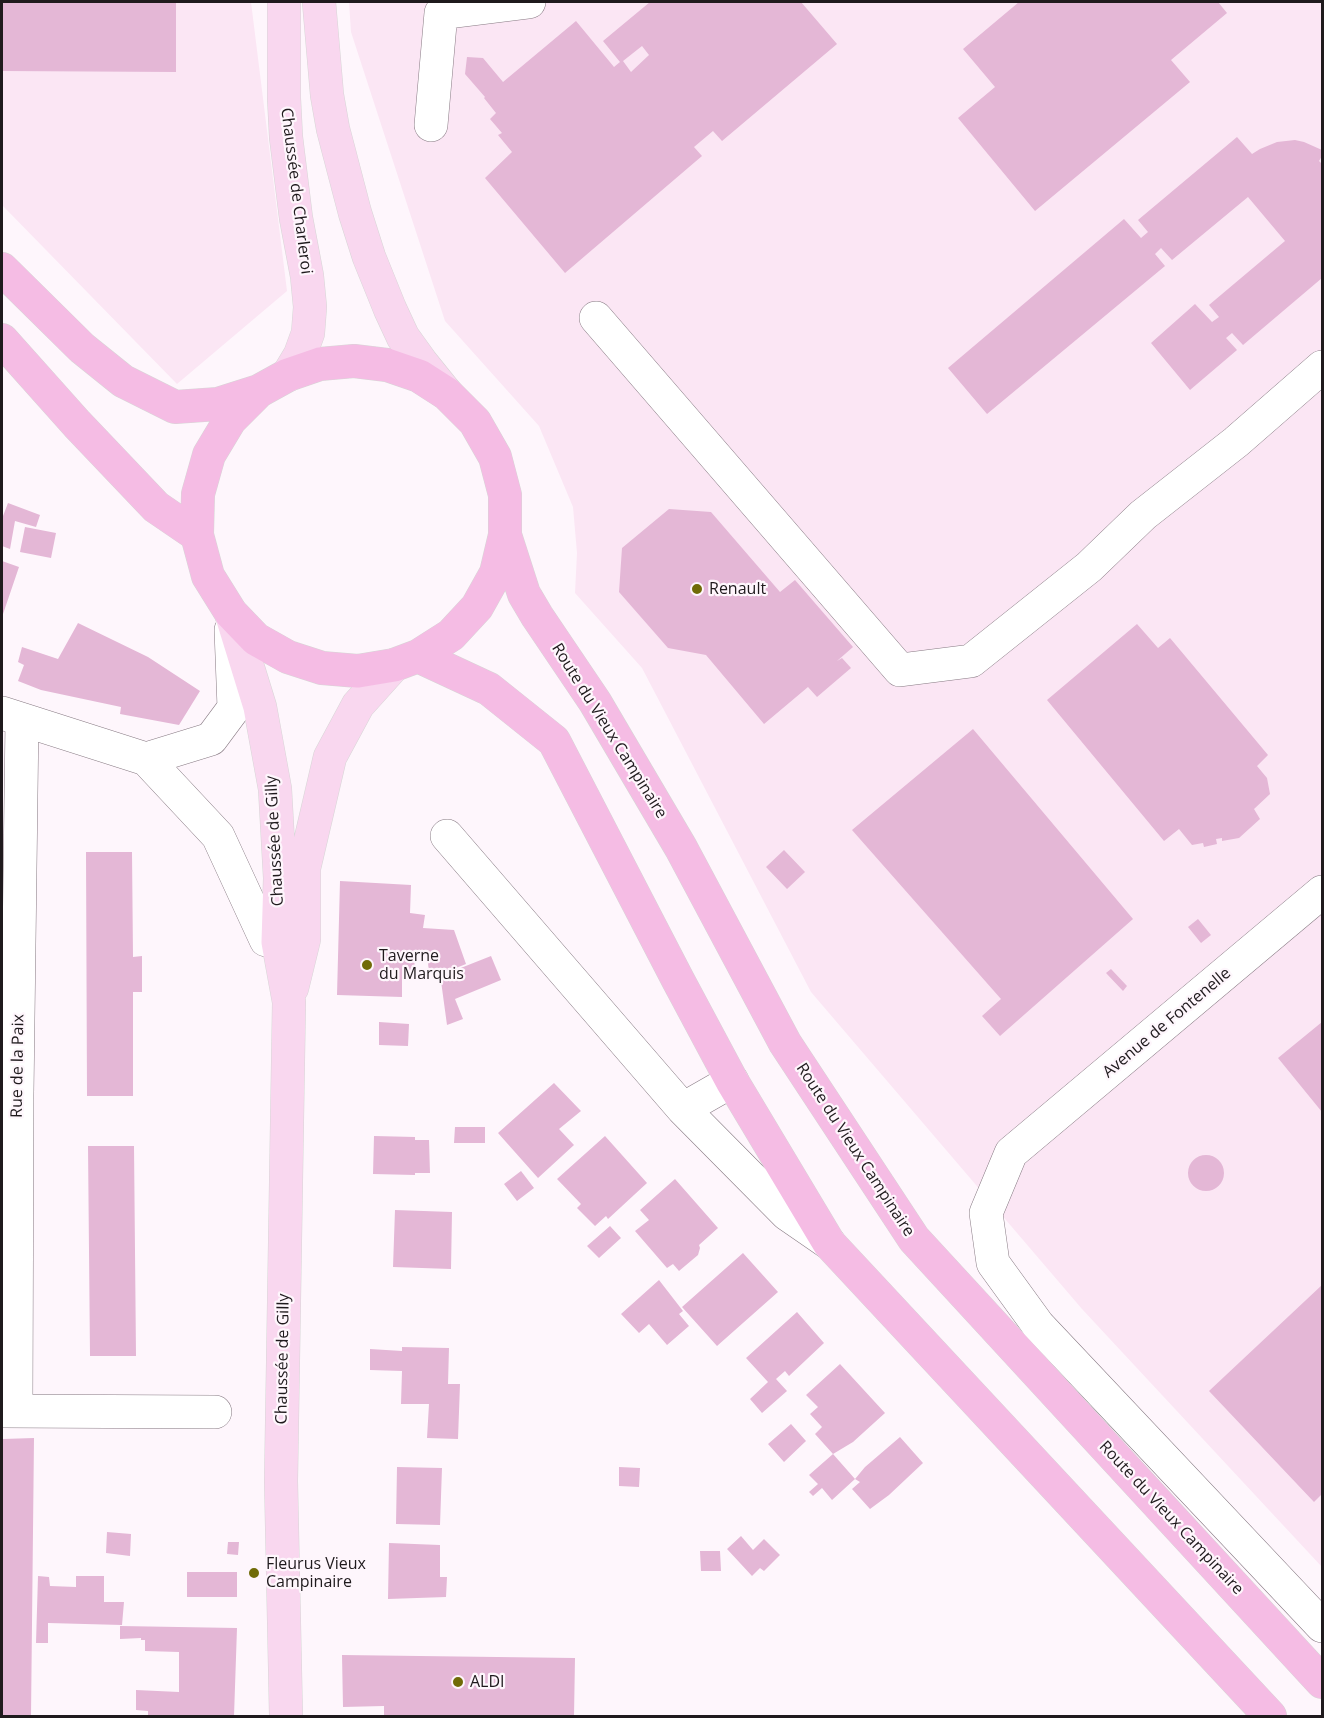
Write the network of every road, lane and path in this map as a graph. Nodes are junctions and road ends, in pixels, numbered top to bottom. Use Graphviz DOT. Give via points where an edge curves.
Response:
graph roads {
  1 [pos="284,2"];
  2 [pos="319,2"];
  3 [pos="530,2"];
  4 [pos="431,125"];
  5 [pos="2,269"];
  6 [pos="596,318"];
  7 [pos="2,340"];
  8 [pos="1323,367"];
  9 [pos="288,375"];
  10 [pos="260,391"];
  11 [pos="447,394"];
  12 [pos="197,535"];
  13 [pos="505,535"];
  14 [pos="231,613"];
  15 [pos="406,660"];
  16 [pos="12,716"];
  17 [pos="146,759"];
  18 [pos="447,836"];
  19 [pos="1323,892"];
  20 [pos="278,942"];
  21 [pos="289,1002"];
  22 [pos="732,1081"];
  23 [pos="683,1109"];
  24 [pos="830,1243"];
  25 [pos="9,1411"];
  26 [pos="215,1412"];
  27 [pos="1323,1626"];
  28 [pos="1323,1682"];
  29 [pos="286,1716"];
  30 [pos="1270,1716"];
  1 -- 9 [label="main road, Chaussée de Charleroi" via="286,137 310,307 308,333"];
  2 -- 11 [label="main road" via="333,129 362,235 403,337"];
  3 -- 4 [label="street" via="441,13"];
  5 -- 10 [label="highway" via="82,348 123,381 175,407 218,404"];
  6 -- 8 [label="street" via="900,670 971,661 1089,567 1143,515"];
  7 -- 12 [label="highway" via="156,507"];
  9 -- 10 [label="highway"];
  9 -- 11 [label="highway" via="320,364 354,361 387,365 419,376"];
  10 -- 12 [label="highway" via="230,420 209,455 198,494"];
  11 -- 13 [label="highway" via="475,422 495,457 505,495"];
  12 -- 14 [label="highway" via="208,576"];
  13 -- 15 [label="highway" via="496,573 477,607 450,635"];
  13 -- 28 [label="highway, Route du Vieux Campinaire" via="524,594 595,702 681,848 785,1043 914,1239"];
  14 -- 15 [label="highway" via="256,639 288,657 322,668 358,670"];
  14 -- 17 [label="street" via="234,708 211,739"];
  14 -- 20 [label="main road, Chaussée de Gilly" via="260,707 275,789 280,878"];
  15 -- 21 [label="main road, Chaussée de Gilly" via="358,705 330,757 304,868 304,939"];
  15 -- 22 [label="highway" via="489,689 554,741"];
  16 -- 17 [label="street"];
  16 -- 25 [label="street, Rue de la Paix" via="17,1094"];
  17 -- 20 [label="street" via="218,836 266,940"];
  18 -- 23 [label="street"];
  19 -- 27 [label="street, Avenue de Fontenelle" via="1011,1153 986,1213 993,1263 1038,1325"];
  20 -- 21 [label="main road, Chaussée de Gilly"];
  21 -- 29 [label="main road, Chaussée de Gilly" via="281,1480"];
  22 -- 23 [label="street"];
  22 -- 24 [label="highway"];
  23 -- 24 [label="street" via="787,1214"];
  24 -- 30 [label="highway"];
  25 -- 26 [label="street"];
}
